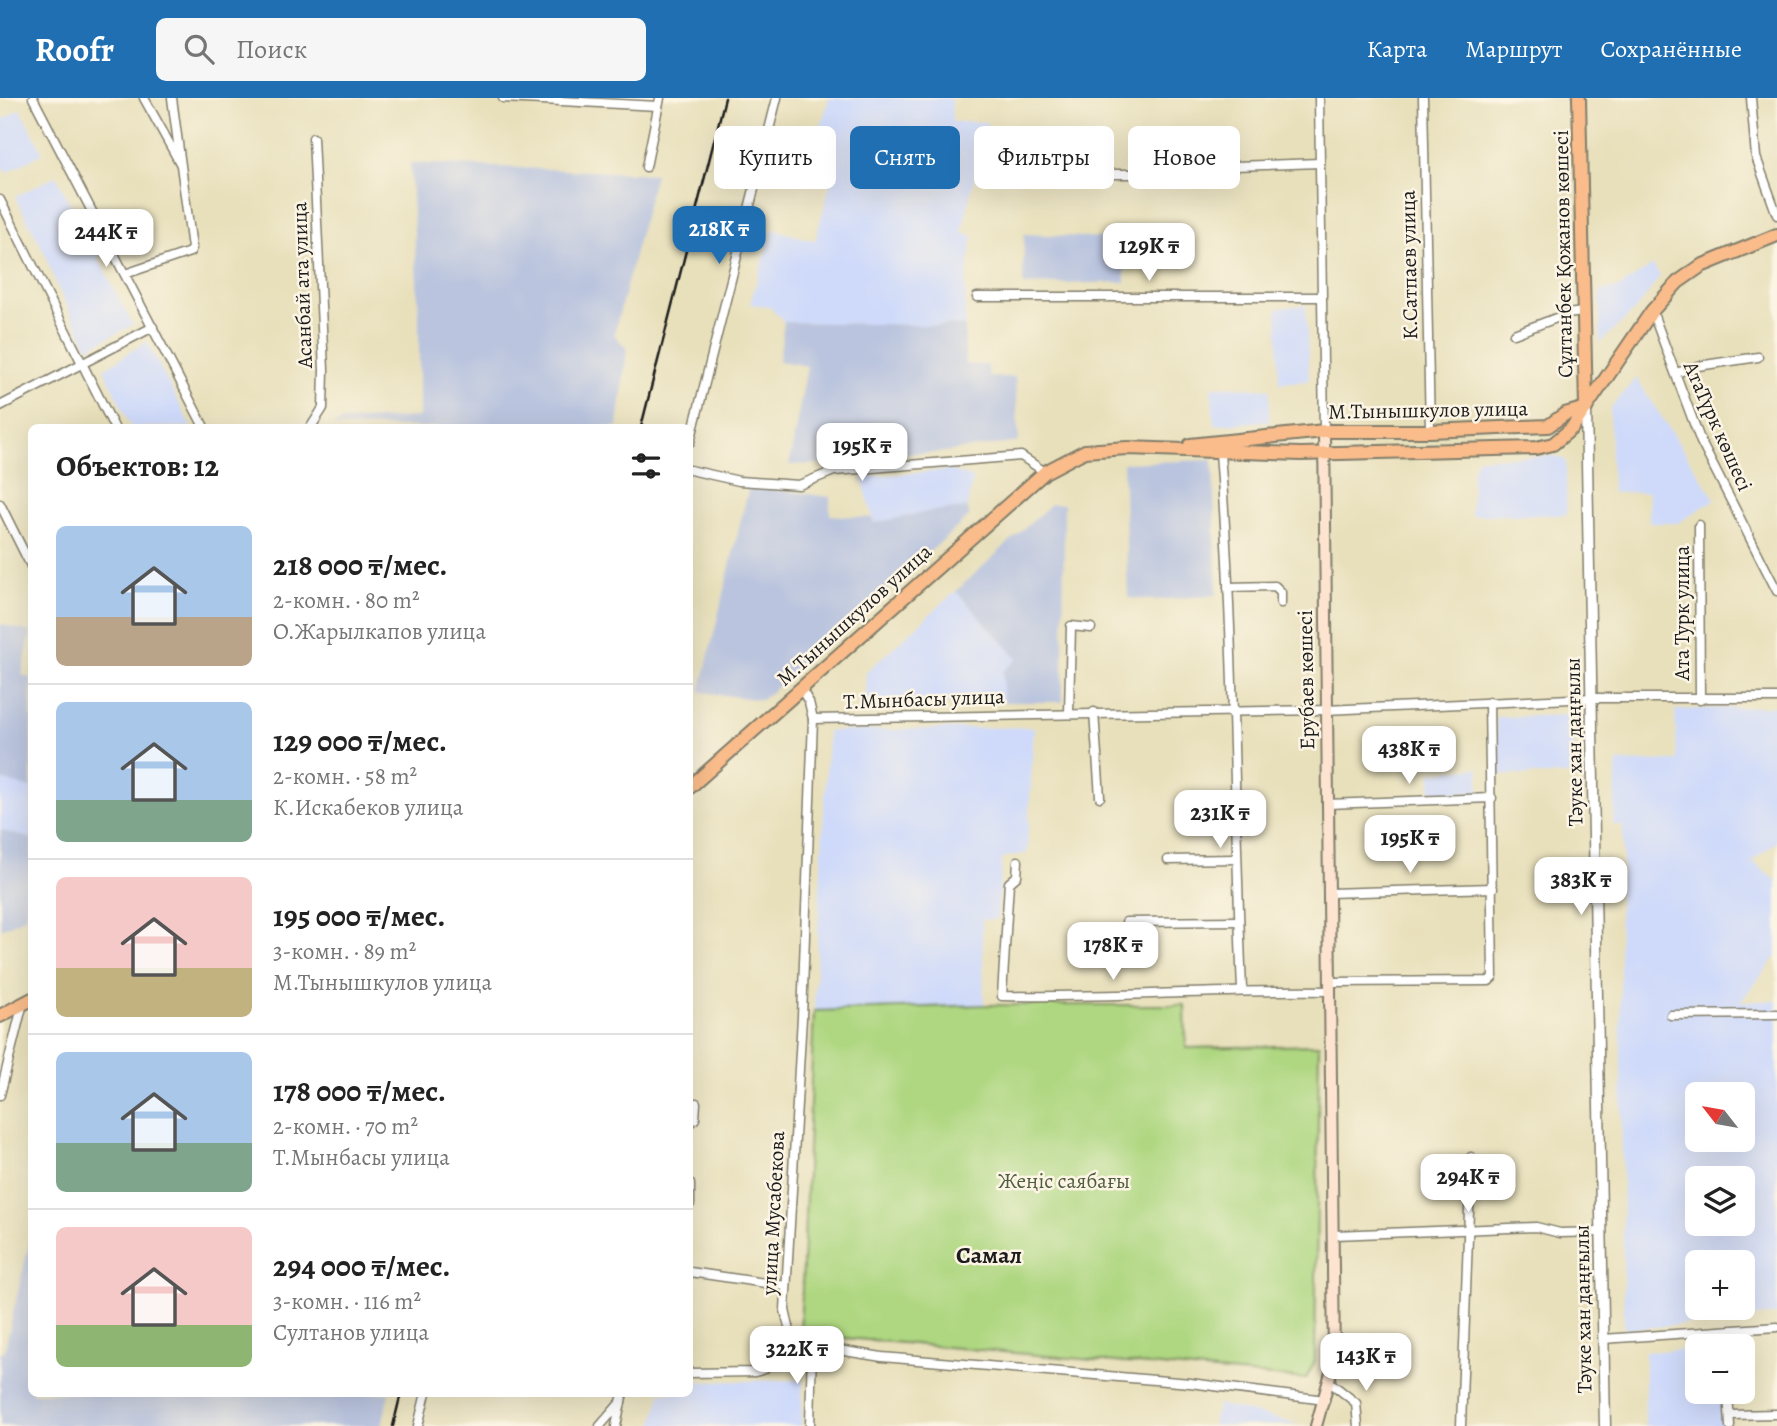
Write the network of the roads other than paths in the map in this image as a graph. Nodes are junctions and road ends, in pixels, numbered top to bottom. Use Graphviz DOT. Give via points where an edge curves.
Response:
graph roads {
  1 [pos="33,98"];
  2 [pos="144,98"];
  3 [pos="172,98"];
  4 [pos="503,98"];
  5 [pos="777,98"];
  6 [pos="1319,98"];
  7 [pos="1423,98"];
  8 [pos="1579,98"];
  9 [pos="1751,98"];
  10 [pos="659,102"];
  11 [pos="313,138"];
  12 [pos="1320,163"];
  13 [pos="646,167"];
  14 [pos="183,168"];
  15 [pos="1114,174"];
  16 [pos="0,200"];
  17 [pos="1777,215"];
  18 [pos="1777,235"];
  19 [pos="125,274"];
  20 [pos="1321,297"];
  21 [pos="977,298"];
  22 [pos="1652,311"];
  23 [pos="1583,312"];
  24 [pos="153,327"];
  25 [pos="1514,334"];
  26 [pos="1758,357"];
  27 [pos="83,363"];
  28 [pos="1676,373"];
  29 [pos="0,406"];
  30 [pos="1586,408"];
  31 [pos="113,424"];
  32 [pos="202,424"];
  33 [pos="313,424"];
  34 [pos="693,430"];
  35 [pos="1324,431"];
  36 [pos="1430,431"];
  37 [pos="1168,448"];
  38 [pos="1220,453"];
  39 [pos="1324,453"];
  40 [pos="693,471"];
  41 [pos="1045,472"];
  42 [pos="0,505"];
  43 [pos="1699,525"];
  44 [pos="28,560"];
  45 [pos="1228,587"];
  46 [pos="1777,591"];
  47 [pos="1281,603"];
  48 [pos="1091,628"];
  49 [pos="801,689"];
  50 [pos="1593,698"];
  51 [pos="1777,698"];
  52 [pos="1700,700"];
  53 [pos="1489,702"];
  54 [pos="1233,710"];
  55 [pos="1325,710"];
  56 [pos="1094,712"];
  57 [pos="1069,713"];
  58 [pos="813,719"];
  59 [pos="693,785"];
  60 [pos="1100,797"];
  61 [pos="1492,799"];
  62 [pos="1327,804"];
  63 [pos="1235,859"];
  64 [pos="1168,860"];
  65 [pos="1018,861"];
  66 [pos="1493,888"];
  67 [pos="1329,893"];
  68 [pos="1239,921"];
  69 [pos="1126,922"];
  70 [pos="1330,986"];
  71 [pos="1242,989"];
  72 [pos="27,1001"];
  73 [pos="1777,1014"];
  74 [pos="1671,1015"];
  75 [pos="0,1016"];
  76 [pos="0,1095"];
  77 [pos="696,1102"];
  78 [pos="693,1121"];
  79 [pos="1471,1157"];
  80 [pos="1468,1229"];
  81 [pos="1601,1232"];
  82 [pos="1335,1235"];
  83 [pos="693,1272"];
  84 [pos="786,1286"];
  85 [pos="1777,1327"];
  86 [pos="1727,1331"];
  87 [pos="791,1336"];
  88 [pos="1603,1339"];
  89 [pos="812,1346"];
  90 [pos="693,1373"];
  91 [pos="1331,1383"];
  92 [pos="425,1397"];
  93 [pos="622,1397"];
  94 [pos="1325,1400"];
  95 [pos="1729,1404"];
  96 [pos="1777,1414"];
  97 [pos="1730,1415"];
  98 [pos="599,1425"];
  99 [pos="418,1426"];
  100 [pos="616,1426"];
  101 [pos="810,1426"];
  102 [pos="1316,1426"];
  103 [pos="1357,1426"];
  104 [pos="1461,1426"];
  105 [pos="1605,1426"];
  106 [pos="1730,1426"];
  1 -- 19 [label="street"];
  2 -- 14 [label="street"];
  3 -- 14 [label="street"];
  4 -- 10 [label="street"];
  5 -- 34 [label="street"];
  6 -- 12 [label="street, Ерубаев көшесі"];
  7 -- 36 [label="street, К.Сатпаев улица"];
  8 -- 23 [label="main road, Сұлтанбек Қожанов көшесі"];
  9 -- 17 [label="street" via="1756,157"];
  10 -- 13 [label="street"];
  11 -- 33 [label="street, Асанбай ата улица" via="324,370 323,408"];
  12 -- 15 [label="street"];
  12 -- 20 [label="street, Ерубаев көшесі"];
  14 -- 19 [label="street" via="193,239 190,252"];
  16 -- 27 [label="street"];
  18 -- 22 [label="main road" via="1701,266 1678,282"];
  19 -- 24 [label="street"];
  20 -- 21 [label="street"];
  20 -- 35 [label="street, Ерубаев көшесі"];
  22 -- 28 [label="street, АтаТүрк көшесі"];
  22 -- 30 [label="main road"];
  23 -- 25 [label="street"];
  23 -- 30 [label="main road, Сұлтанбек Қожанов көшесі"];
  24 -- 27 [label="street"];
  24 -- 32 [label="street"];
  26 -- 28 [label="street"];
  27 -- 29 [label="street"];
  27 -- 31 [label="street"];
  28 -- 46 [label="street, АтаТүрк көшесі" via="1701,442"];
  30 -- 36 [label="main road, М.Тынышкулов улица" via="1565,414 1548,426"];
  30 -- 39 [label="main road, М.Тынышкулов улица" via="1564,437 1536,448"];
  30 -- 50 [label="street, Тәуке хан даңғылы"];
  35 -- 36 [label="main road, М.Тынышкулов улица"];
  35 -- 37 [label="main road, М.Тынышкулов улица"];
  35 -- 39 [label="main road, Ерубаев көшесі"];
  37 -- 38 [label="main road, М.Тынышкулов улица"];
  37 -- 41 [label="main road, М.Тынышкулов улица" via="1085,452"];
  38 -- 39 [label="main road, М.Тынышкулов улица"];
  38 -- 45 [label="street"];
  39 -- 55 [label="main road, Ерубаев көшесі"];
  40 -- 41 [label="street" via="740,481 799,485 834,471 1021,456"];
  41 -- 49 [label="main road, М.Тынышкулов улица"];
  42 -- 44 [label="street"];
  43 -- 52 [label="street, Ата Турк улица"];
  45 -- 47 [label="street" via="1275,586 1281,592"];
  45 -- 54 [label="street"];
  48 -- 57 [label="street" via="1071,626"];
  49 -- 58 [label="street, Т.Мынбасы улица" via="810,702"];
  49 -- 59 [label="main road, М.Тынышкулов улица"];
  50 -- 52 [label="street, Т.Мынбасы улица"];
  50 -- 53 [label="street, Т.Мынбасы улица"];
  50 -- 81 [label="street, Тәуке хан даңғылы"];
  51 -- 52 [label="street, Т.Мынбасы улица"];
  53 -- 55 [label="street, Т.Мынбасы улица"];
  53 -- 61 [label="street"];
  54 -- 55 [label="street, Т.Мынбасы улица"];
  54 -- 56 [label="street, Т.Мынбасы улица"];
  54 -- 63 [label="street"];
  55 -- 62 [label="main road, Ерубаев көшесі"];
  56 -- 57 [label="street, Т.Мынбасы улица"];
  56 -- 60 [label="street"];
  57 -- 58 [label="street, Т.Мынбасы улица"];
  58 -- 84 [label="street, улица Мусабекова"];
  61 -- 62 [label="street"];
  61 -- 66 [label="street"];
  62 -- 67 [label="main road, Ерубаев көшесі"];
  63 -- 64 [label="street"];
  63 -- 68 [label="street"];
  65 -- 71 [label="street" via="1017,876 1009,883 1002,996 1146,996"];
  66 -- 67 [label="street"];
  66 -- 70 [label="street" via="1492,980"];
  67 -- 70 [label="main road, Ерубаев көшесі"];
  68 -- 69 [label="street"];
  68 -- 71 [label="street"];
  70 -- 71 [label="street"];
  70 -- 82 [label="main road, Ерубаев көшесі"];
  72 -- 75 [label="main road"];
  72 -- 76 [label="street"];
  73 -- 74 [label="street"];
  77 -- 78 [label="street"];
  79 -- 80 [label="street"];
  80 -- 81 [label="street" via="1536,1227 1560,1233"];
  80 -- 82 [label="street"];
  80 -- 104 [label="street"];
  81 -- 88 [label="street, Тәуке хан даңғылы"];
  82 -- 91 [label="main road, Ерубаев көшесі"];
  83 -- 84 [label="street"];
  84 -- 87 [label="street, улица Мусабекова" via="785,1323"];
  85 -- 86 [label="street"];
  86 -- 88 [label="street"];
  87 -- 89 [label="street"];
  87 -- 90 [label="street" via="765,1369"];
  88 -- 105 [label="street, Тәуке хан даңғылы"];
  89 -- 94 [label="street" via="882,1357 1190,1383"];
  89 -- 101 [label="street"];
  91 -- 94 [label="main road, Ерубаев көшесі"];
  91 -- 103 [label="street" via="1356,1403"];
  92 -- 99 [label="street"];
  93 -- 98 [label="street"];
  93 -- 100 [label="street"];
  94 -- 102 [label="main road, Ерубаев көшесі"];
  95 -- 97 [label="street"];
  96 -- 97 [label="street"];
  97 -- 106 [label="street"];
}
